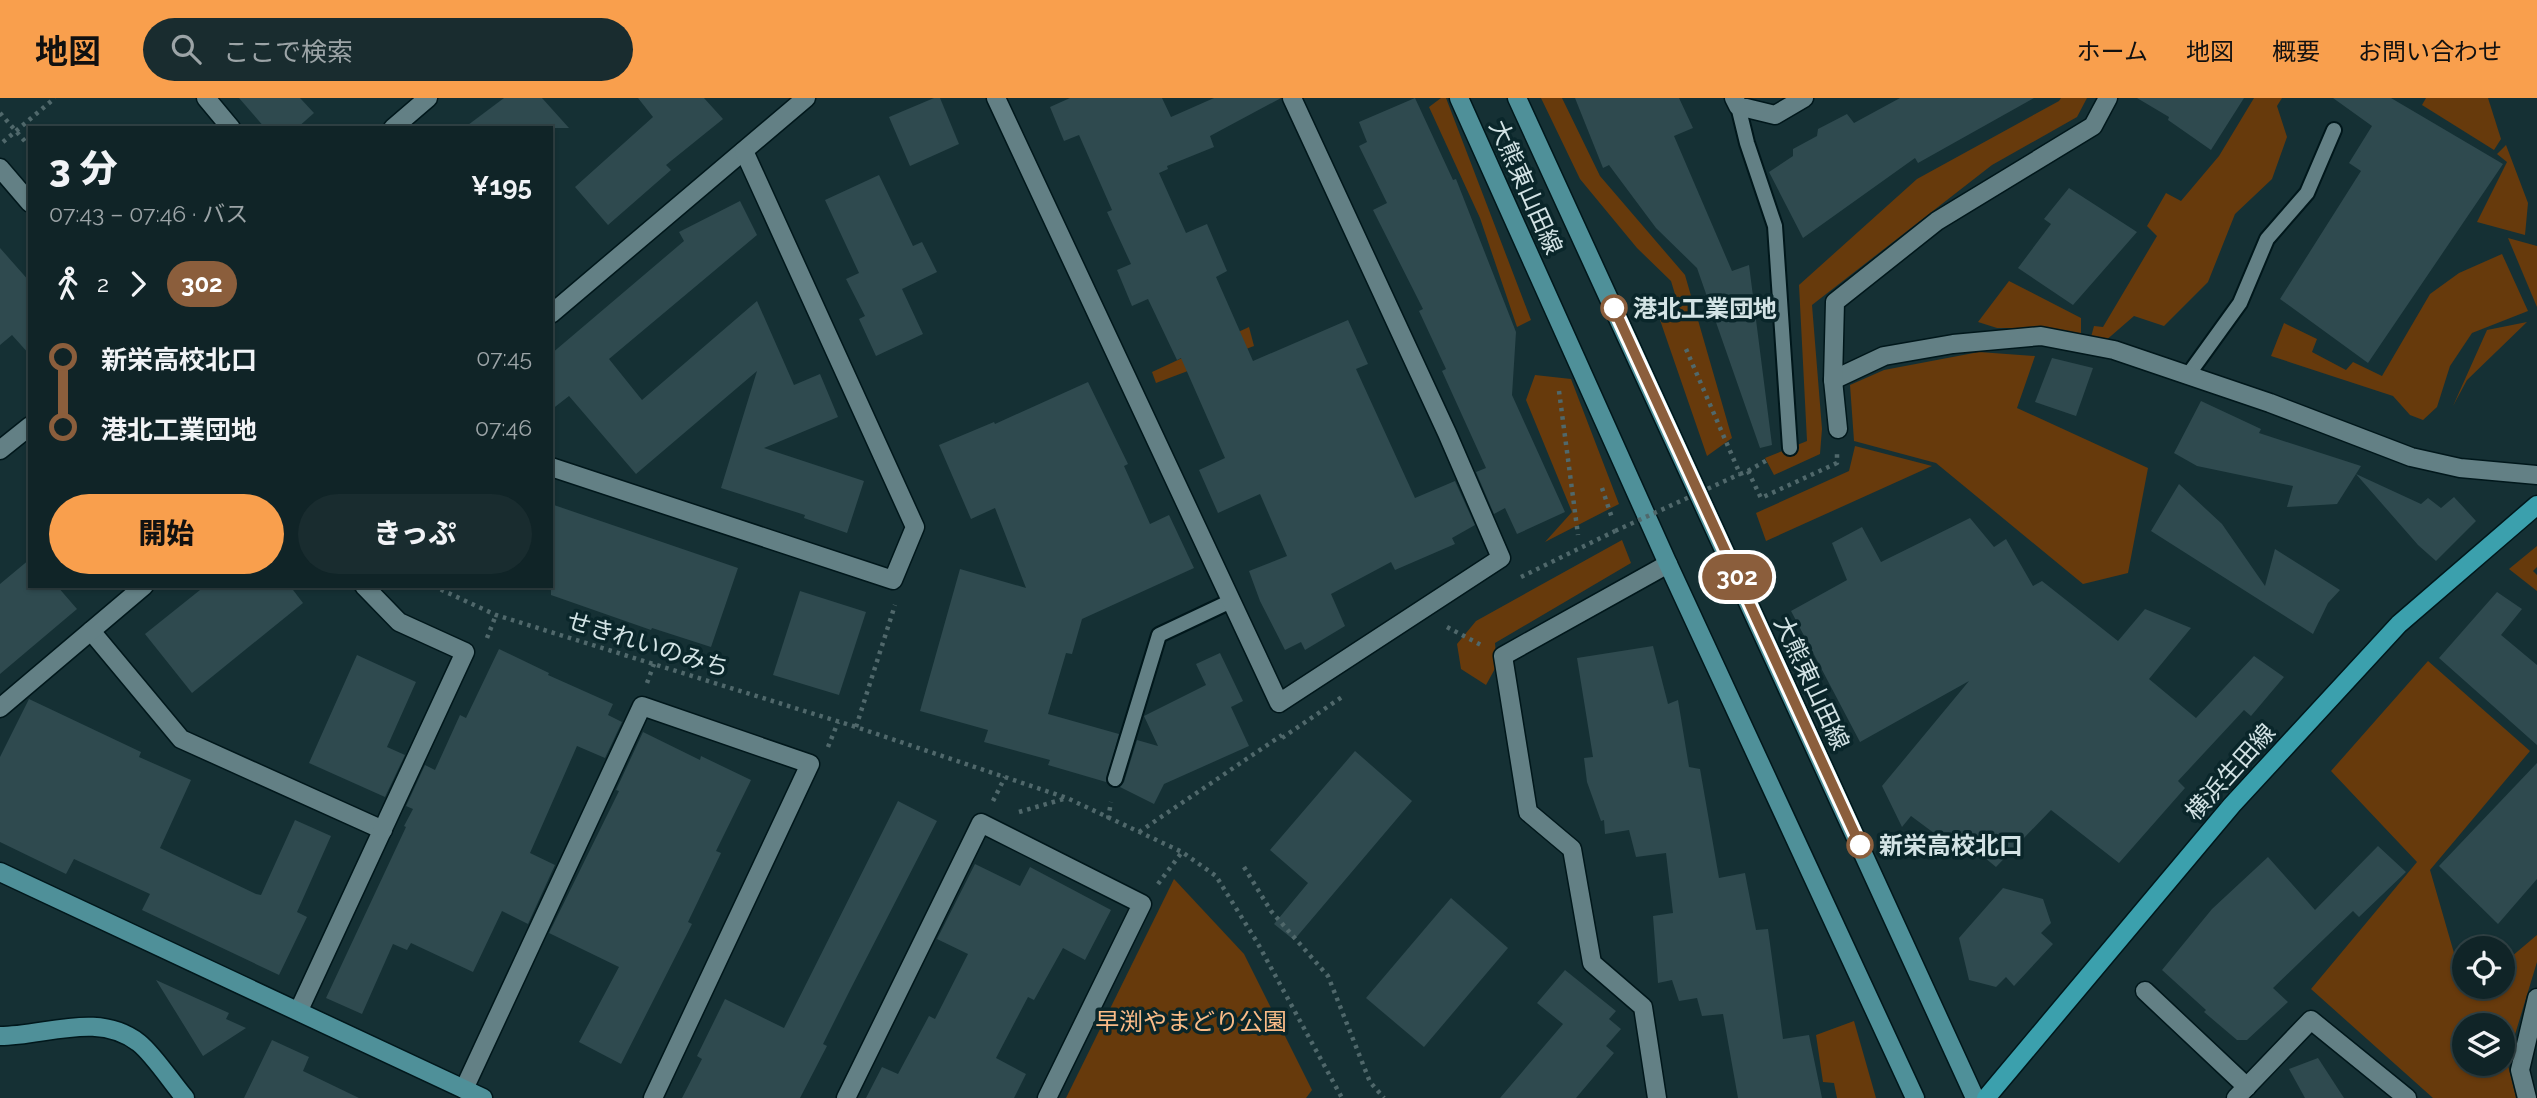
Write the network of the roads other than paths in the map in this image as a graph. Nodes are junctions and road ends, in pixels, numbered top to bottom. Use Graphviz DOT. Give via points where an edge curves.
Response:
graph roads {
  1 [pos="206,98"];
  2 [pos="428,98"];
  3 [pos="807,98"];
  4 [pos="996,98"];
  5 [pos="1292,98"];
  6 [pos="1459,98"];
  7 [pos="1517,98"];
  8 [pos="1804,98"];
  9 [pos="2108,98"];
  10 [pos="1736,102"];
  11 [pos="229,126"];
  12 [pos="395,126"];
  13 [pos="2334,130"];
  14 [pos="744,151"];
  15 [pos="0,168"];
  16 [pos="28,201"];
  17 [pos="553,312"];
  18 [pos="2188,375"];
  19 [pos="1833,380"];
  20 [pos="28,428"];
  21 [pos="1838,436"];
  22 [pos="1790,448"];
  23 [pos="0,450"];
  24 [pos="553,468"];
  25 [pos="2537,475"];
  26 [pos="2537,505"];
  27 [pos="1668,564"];
  28 [pos="142,588"];
  29 [pos="366,588"];
  30 [pos="1231,601"];
  31 [pos="91,631"];
  32 [pos="0,708"];
  33 [pos="1115,779"];
  34 [pos="383,830"];
  35 [pos="0,872"];
  36 [pos="2145,991"];
  37 [pos="2537,998"];
  38 [pos="299,1010"];
  39 [pos="0,1035"];
  40 [pos="464,1089"];
  41 [pos="2242,1092"];
  42 [pos="185,1098"];
  43 [pos="483,1098"];
  44 [pos="653,1098"];
  45 [pos="846,1098"];
  46 [pos="1047,1098"];
  47 [pos="1657,1098"];
  48 [pos="1915,1098"];
  49 [pos="1975,1098"];
  50 [pos="1986,1098"];
  51 [pos="2407,1098"];
  52 [pos="2527,1098"];
  1 -- 11 [label="street"];
  2 -- 12 [label="street"];
  3 -- 14 [label="street"];
  4 -- 30 [label="street"];
  5 -- 30 [label="street" via="1501,558 1279,704"];
  6 -- 27 [label="street, 大熊東山田線"];
  7 -- 49 [label="street, 大熊東山田線"];
  8 -- 10 [label="street" via="1775,115"];
  9 -- 19 [label="street" via="2093,126 1937,221 1835,302"];
  10 -- 22 [label="lane" via="1775,226"];
  13 -- 18 [label="lane" via="2307,193 2267,239 2240,303"];
  14 -- 17 [label="street"];
  14 -- 24 [label="street" via="915,527 893,580"];
  15 -- 16 [label="street"];
  18 -- 19 [label="street" via="2114,350 2041,336 1884,356"];
  18 -- 25 [label="street" via="2411,457 2460,468"];
  19 -- 21 [label="street"];
  20 -- 23 [label="street"];
  26 -- 50 [label="main road, 横浜生田線" via="2399,624 2232,805 2111,959"];
  27 -- 47 [label="street" via="1503,656 1528,812 1572,849 1592,963 1643,1007"];
  27 -- 48 [label="street, 大熊東山田線"];
  28 -- 31 [label="street"];
  29 -- 34 [label="street" via="398,622 465,652"];
  30 -- 33 [label="lane" via="1159,635"];
  31 -- 32 [label="street"];
  31 -- 34 [label="street" via="181,738"];
  34 -- 38 [label="street"];
  35 -- 38 [label="street"];
  36 -- 41 [label="street"];
  37 -- 52 [label="street" via="2520,1070"];
  38 -- 40 [label="street"];
  39 -- 42 [label="street" via="88,1026 111,1030 139,1043"];
  40 -- 43 [label="street"];
  40 -- 44 [label="street" via="642,706 810,764"];
  41 -- 51 [label="street" via="2311,1020"];
  45 -- 46 [label="street" via="981,823 1142,904"];
}
